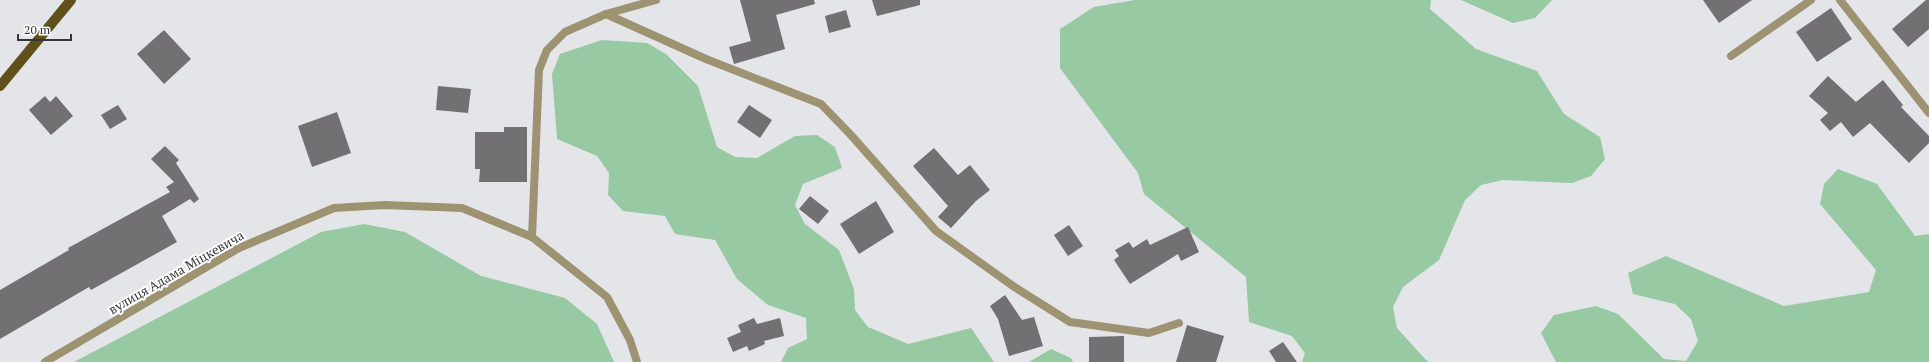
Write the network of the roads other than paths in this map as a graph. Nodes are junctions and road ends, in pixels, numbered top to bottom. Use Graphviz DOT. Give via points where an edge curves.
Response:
graph roads {
  1 [pos="71,0"];
  2 [pos="656,0"];
  3 [pos="1811,0"];
  4 [pos="1840,0"];
  5 [pos="606,14"];
  6 [pos="1731,56"];
  7 [pos="0,86"];
  8 [pos="1929,113"];
  9 [pos="532,237"];
  10 [pos="1179,323"];
  11 [pos="45,362"];
  12 [pos="637,362"];
  1 -- 7 [label="main road"];
  2 -- 5 [label="street"];
  3 -- 6 [label="street"];
  4 -- 8 [label="street"];
  5 -- 9 [label="street" via="565,32 547,50 538,70"];
  5 -- 10 [label="street" via="706,59 821,104 936,231 1013,286 1070,322 1149,333"];
  9 -- 11 [label="street, вулиця Адама Міцкевича" via="462,208 384,205 334,208 239,248"];
  9 -- 12 [label="street, вулиця Адама Міцкевича" via="607,297 630,340"];
}
